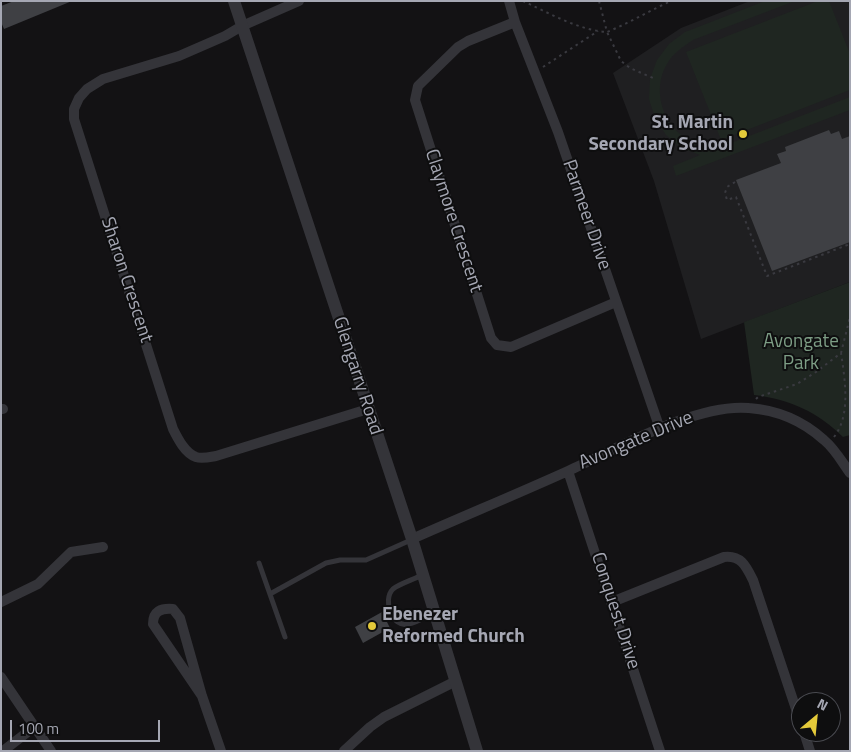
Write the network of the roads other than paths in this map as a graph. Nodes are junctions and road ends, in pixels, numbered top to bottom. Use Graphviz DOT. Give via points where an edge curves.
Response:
graph roads {
  1 [pos="234,1"];
  2 [pos="299,1"];
  3 [pos="509,1"];
  4 [pos="516,22"];
  5 [pos="242,26"];
  6 [pos="616,302"];
  7 [pos="368,409"];
  8 [pos="660,429"];
  9 [pos="568,471"];
  10 [pos="850,473"];
  11 [pos="412,539"];
  12 [pos="103,546"];
  13 [pos="258,563"];
  14 [pos="423,575"];
  15 [pos="270,594"];
  16 [pos="1,602"];
  17 [pos="612,602"];
  18 [pos="434,612"];
  19 [pos="285,637"];
  20 [pos="1,677"];
  21 [pos="454,682"];
  22 [pos="791,694"];
  23 [pos="202,696"];
  24 [pos="34,727"];
  25 [pos="3,751"];
  26 [pos="51,751"];
  27 [pos="221,751"];
  28 [pos="344,751"];
  29 [pos="477,751"];
  30 [pos="660,751"];
  1 -- 5 [label="street, Glengarry Road"];
  2 -- 5 [label="street"];
  3 -- 4 [label="street, Parmeer Drive"];
  4 -- 6 [label="street, Parmeer Drive" via="558,132"];
  4 -- 6 [label="street, Claymore Crescent" via="458,47 418,86 415,100 491,338 497,345 511,347"];
  5 -- 7 [label="street, Glengarry Road"];
  5 -- 7 [label="street, Sharon Crescent" via="179,56 103,79 87,89 74,109 74,119 173,429 187,451 196,457 216,456"];
  6 -- 8 [label="street, Parmeer Drive"];
  7 -- 11 [label="street, Glengarry Road"];
  8 -- 9 [label="street, Avongate Drive"];
  8 -- 10 [label="street, Avongate Drive" via="719,409 750,408 778,413 805,426 828,444"];
  9 -- 11 [label="street, Avongate Drive"];
  9 -- 17 [label="street, Conquest Drive"];
  11 -- 14 [label="street, Glengarry Road"];
  11 -- 15 [label="lane" via="366,560 326,563"];
  12 -- 16 [label="street" via="71,552 38,584"];
  13 -- 15 [label="lane"];
  14 -- 18 [label="street, Glengarry Road"];
  14 -- 18 [label="lane" via="393,589 389,598 390,613 399,623 407,625"];
  15 -- 19 [label="lane"];
  17 -- 22 [label="street" via="724,557 739,559 753,580"];
  17 -- 30 [label="street, Conquest Drive"];
  18 -- 21 [label="street, Glengarry Road"];
  20 -- 24 [label="street"];
  21 -- 28 [label="street" via="384,717"];
  21 -- 29 [label="street, Glengarry Road"];
  23 -- 23 [label="street" via="153,624 157,611 173,609 180,618"];
  23 -- 27 [label="street"];
  24 -- 25 [label="street"];
  24 -- 26 [label="street"];
}
